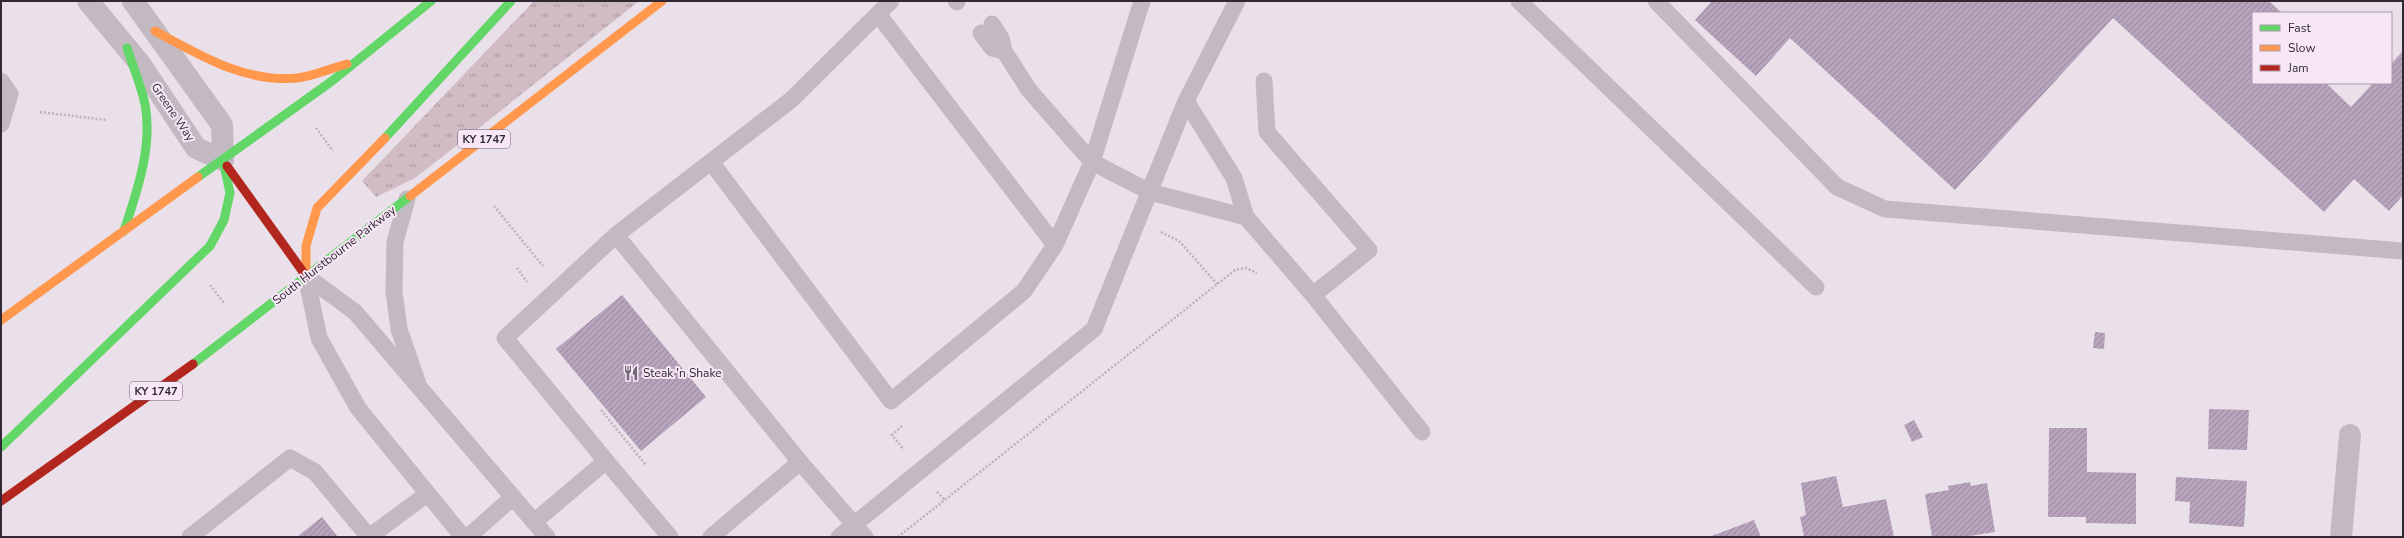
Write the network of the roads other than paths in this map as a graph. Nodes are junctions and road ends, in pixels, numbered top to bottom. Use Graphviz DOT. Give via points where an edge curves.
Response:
graph roads {
  1 [pos="88,1"];
  2 [pos="133,1"];
  3 [pos="431,1"];
  4 [pos="510,1"];
  5 [pos="662,1"];
  6 [pos="891,1"];
  7 [pos="1142,1"];
  8 [pos="1237,1"];
  9 [pos="1519,1"];
  10 [pos="1656,1"];
  11 [pos="878,14"];
  12 [pos="986,29"];
  13 [pos="155,31"];
  14 [pos="127,48"];
  15 [pos="357,61"];
  16 [pos="1,81"];
  17 [pos="1264,81"];
  18 [pos="1186,101"];
  19 [pos="1,124"];
  20 [pos="223,160"];
  21 [pos="711,162"];
  22 [pos="1092,162"];
  23 [pos="1150,192"];
  24 [pos="407,199"];
  25 [pos="1246,217"];
  26 [pos="124,231"];
  27 [pos="616,236"];
  28 [pos="1055,245"];
  29 [pos="2403,250"];
  30 [pos="306,276"];
  31 [pos="1816,287"];
  32 [pos="1313,294"];
  33 [pos="1,320"];
  34 [pos="420,391"];
  35 [pos="1422,432"];
  36 [pos="2350,435"];
  37 [pos="1,447"];
  38 [pos="606,461"];
  39 [pos="800,462"];
  40 [pos="426,494"];
  41 [pos="513,498"];
  42 [pos="1,501"];
  43 [pos="534,522"];
  44 [pos="859,531"];
  45 [pos="190,537"];
  46 [pos="369,537"];
  47 [pos="463,537"];
  48 [pos="468,537"];
  49 [pos="547,537"];
  50 [pos="670,537"];
  51 [pos="711,537"];
  52 [pos="839,537"];
  53 [pos="2341,537"];
  1 -- 14 [label="street, Greene Way"];
  2 -- 13 [label="street"];
  3 -- 15 [label="main road"];
  4 -- 30 [label="main road" via="351,175 317,208 306,246"];
  5 -- 24 [label="main road, South Hurstbourne Parkway / KY 1747"];
  6 -- 11 [label="lane"];
  7 -- 22 [label="lane"];
  8 -- 18 [label="lane"];
  9 -- 31 [label="lane"];
  10 -- 29 [label="lane" via="1836,187 1885,208"];
  11 -- 21 [label="lane" via="791,100"];
  11 -- 28 [label="lane"];
  12 -- 22 [label="lane" via="1001,38 1004,51 1029,90"];
  13 -- 15 [label="main road" via="223,68 263,78 298,78"];
  13 -- 20 [label="street" via="222,125"];
  14 -- 20 [label="street, Greene Way" via="196,148"];
  14 -- 26 [label="main road" via="146,112 146,140 142,171"];
  15 -- 20 [label="main road"];
  16 -- 19 [label="lane" via="10,94"];
  17 -- 32 [label="lane" via="1267,132 1370,250"];
  18 -- 23 [label="lane"];
  18 -- 25 [label="lane" via="1234,178"];
  20 -- 26 [label="main road"];
  20 -- 30 [label="main road"];
  20 -- 37 [label="main road" via="230,193 224,220 210,246"];
  21 -- 27 [label="lane"];
  21 -- 28 [label="lane" via="891,401 1024,291"];
  22 -- 23 [label="lane"];
  22 -- 28 [label="lane"];
  23 -- 25 [label="lane"];
  23 -- 44 [label="lane" via="1094,329"];
  24 -- 30 [label="main road, South Hurstbourne Parkway / KY 1747"];
  24 -- 34 [label="lane" via="395,242 394,292 399,329"];
  25 -- 32 [label="lane"];
  26 -- 33 [label="main road"];
  27 -- 38 [label="lane" via="505,338"];
  27 -- 39 [label="lane"];
  30 -- 34 [label="lane" via="355,312"];
  30 -- 40 [label="lane" via="319,338 358,408"];
  30 -- 42 [label="main road, South Hurstbourne Parkway / KY 1747" via="181,373"];
  32 -- 35 [label="lane"];
  34 -- 41 [label="lane"];
  36 -- 53 [label="street"];
  38 -- 43 [label="lane"];
  38 -- 50 [label="lane"];
  39 -- 44 [label="lane"];
  39 -- 51 [label="lane"];
  40 -- 46 [label="lane"];
  40 -- 47 [label="lane"];
  41 -- 43 [label="lane"];
  41 -- 48 [label="lane"];
  43 -- 49 [label="lane"];
  44 -- 52 [label="lane"];
  45 -- 46 [label="lane" via="290,458 315,472"];
}
